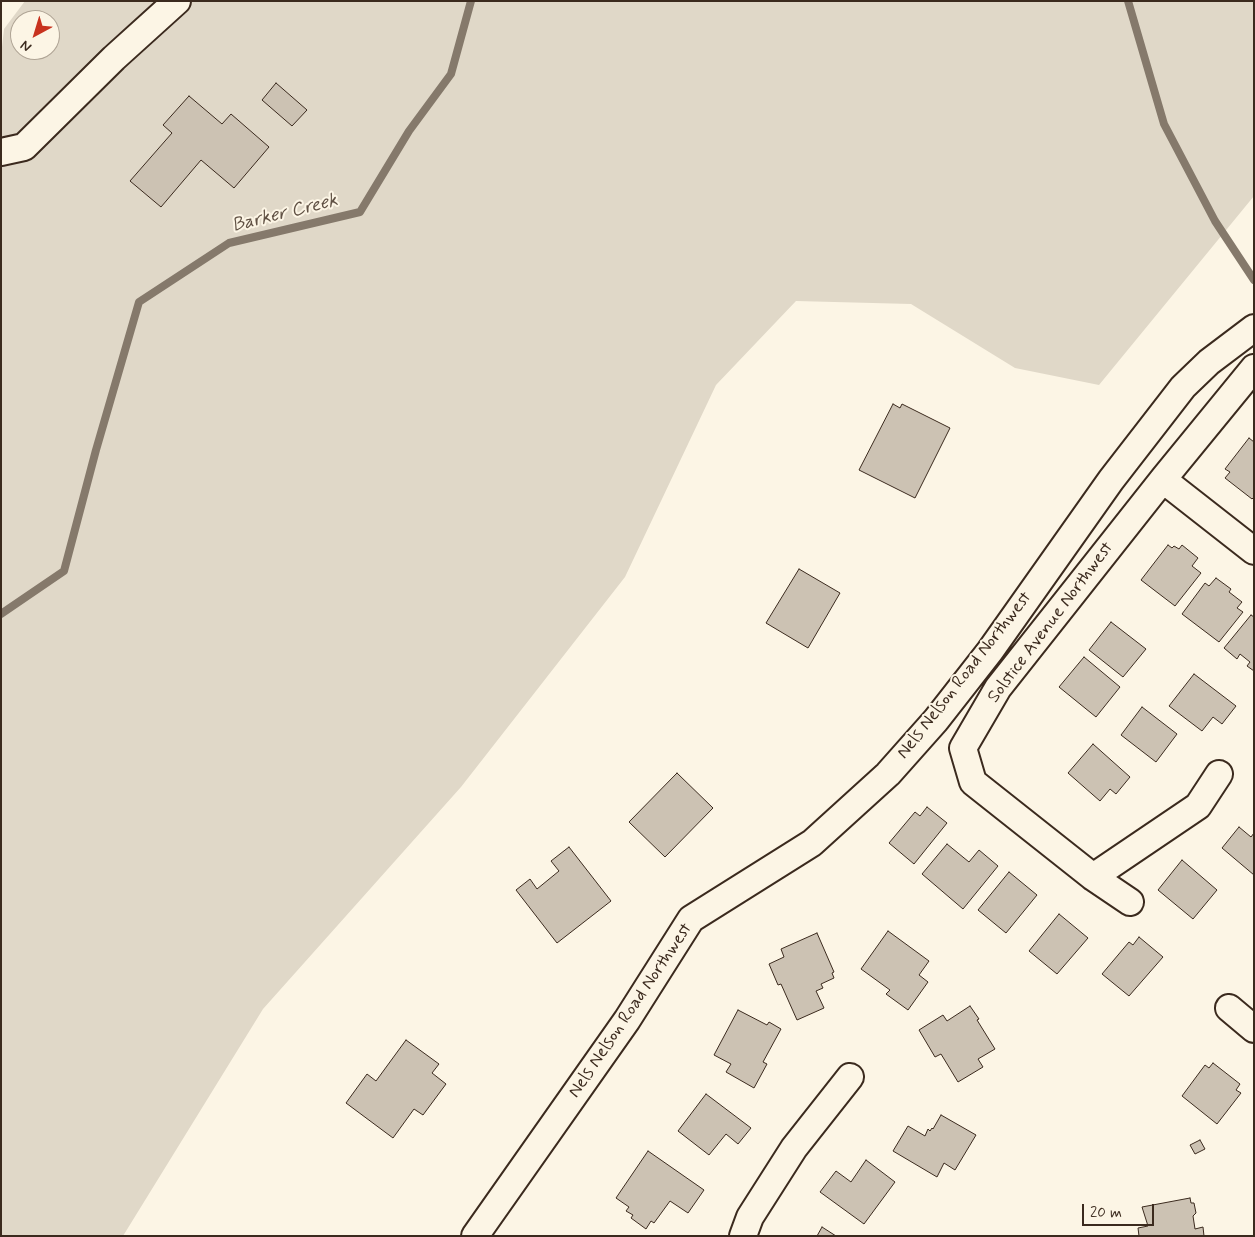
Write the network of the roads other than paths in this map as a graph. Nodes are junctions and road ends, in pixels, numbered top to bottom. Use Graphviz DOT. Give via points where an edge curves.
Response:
graph roads {
  1 [pos="176,1"];
  2 [pos="1,152"];
  3 [pos="1254,328"];
  4 [pos="1254,368"];
  5 [pos="1164,478"];
  6 [pos="1254,551"];
  7 [pos="1219,774"];
  8 [pos="1093,877"];
  9 [pos="1130,902"];
  10 [pos="1229,1008"];
  11 [pos="1254,1029"];
  12 [pos="850,1078"];
  13 [pos="474,1236"];
  14 [pos="744,1236"];
  1 -- 2 [label="street" via="24,146"];
  3 -- 13 [label="street, Nels Nelson Road Northwest" via="1209,362 1183,387 1111,480 990,651 888,774 812,843 691,919 627,1020"];
  4 -- 5 [label="street, Solstice Avenue Northwest"];
  5 -- 6 [label="street"];
  5 -- 8 [label="street, Solstice Avenue Northwest" via="998,688 963,748 973,782"];
  7 -- 8 [label="street" via="1198,806"];
  8 -- 9 [label="street, Solstice Avenue Northwest"];
  10 -- 11 [label="street"];
  12 -- 14 [label="street" via="794,1148 750,1217"];
}
